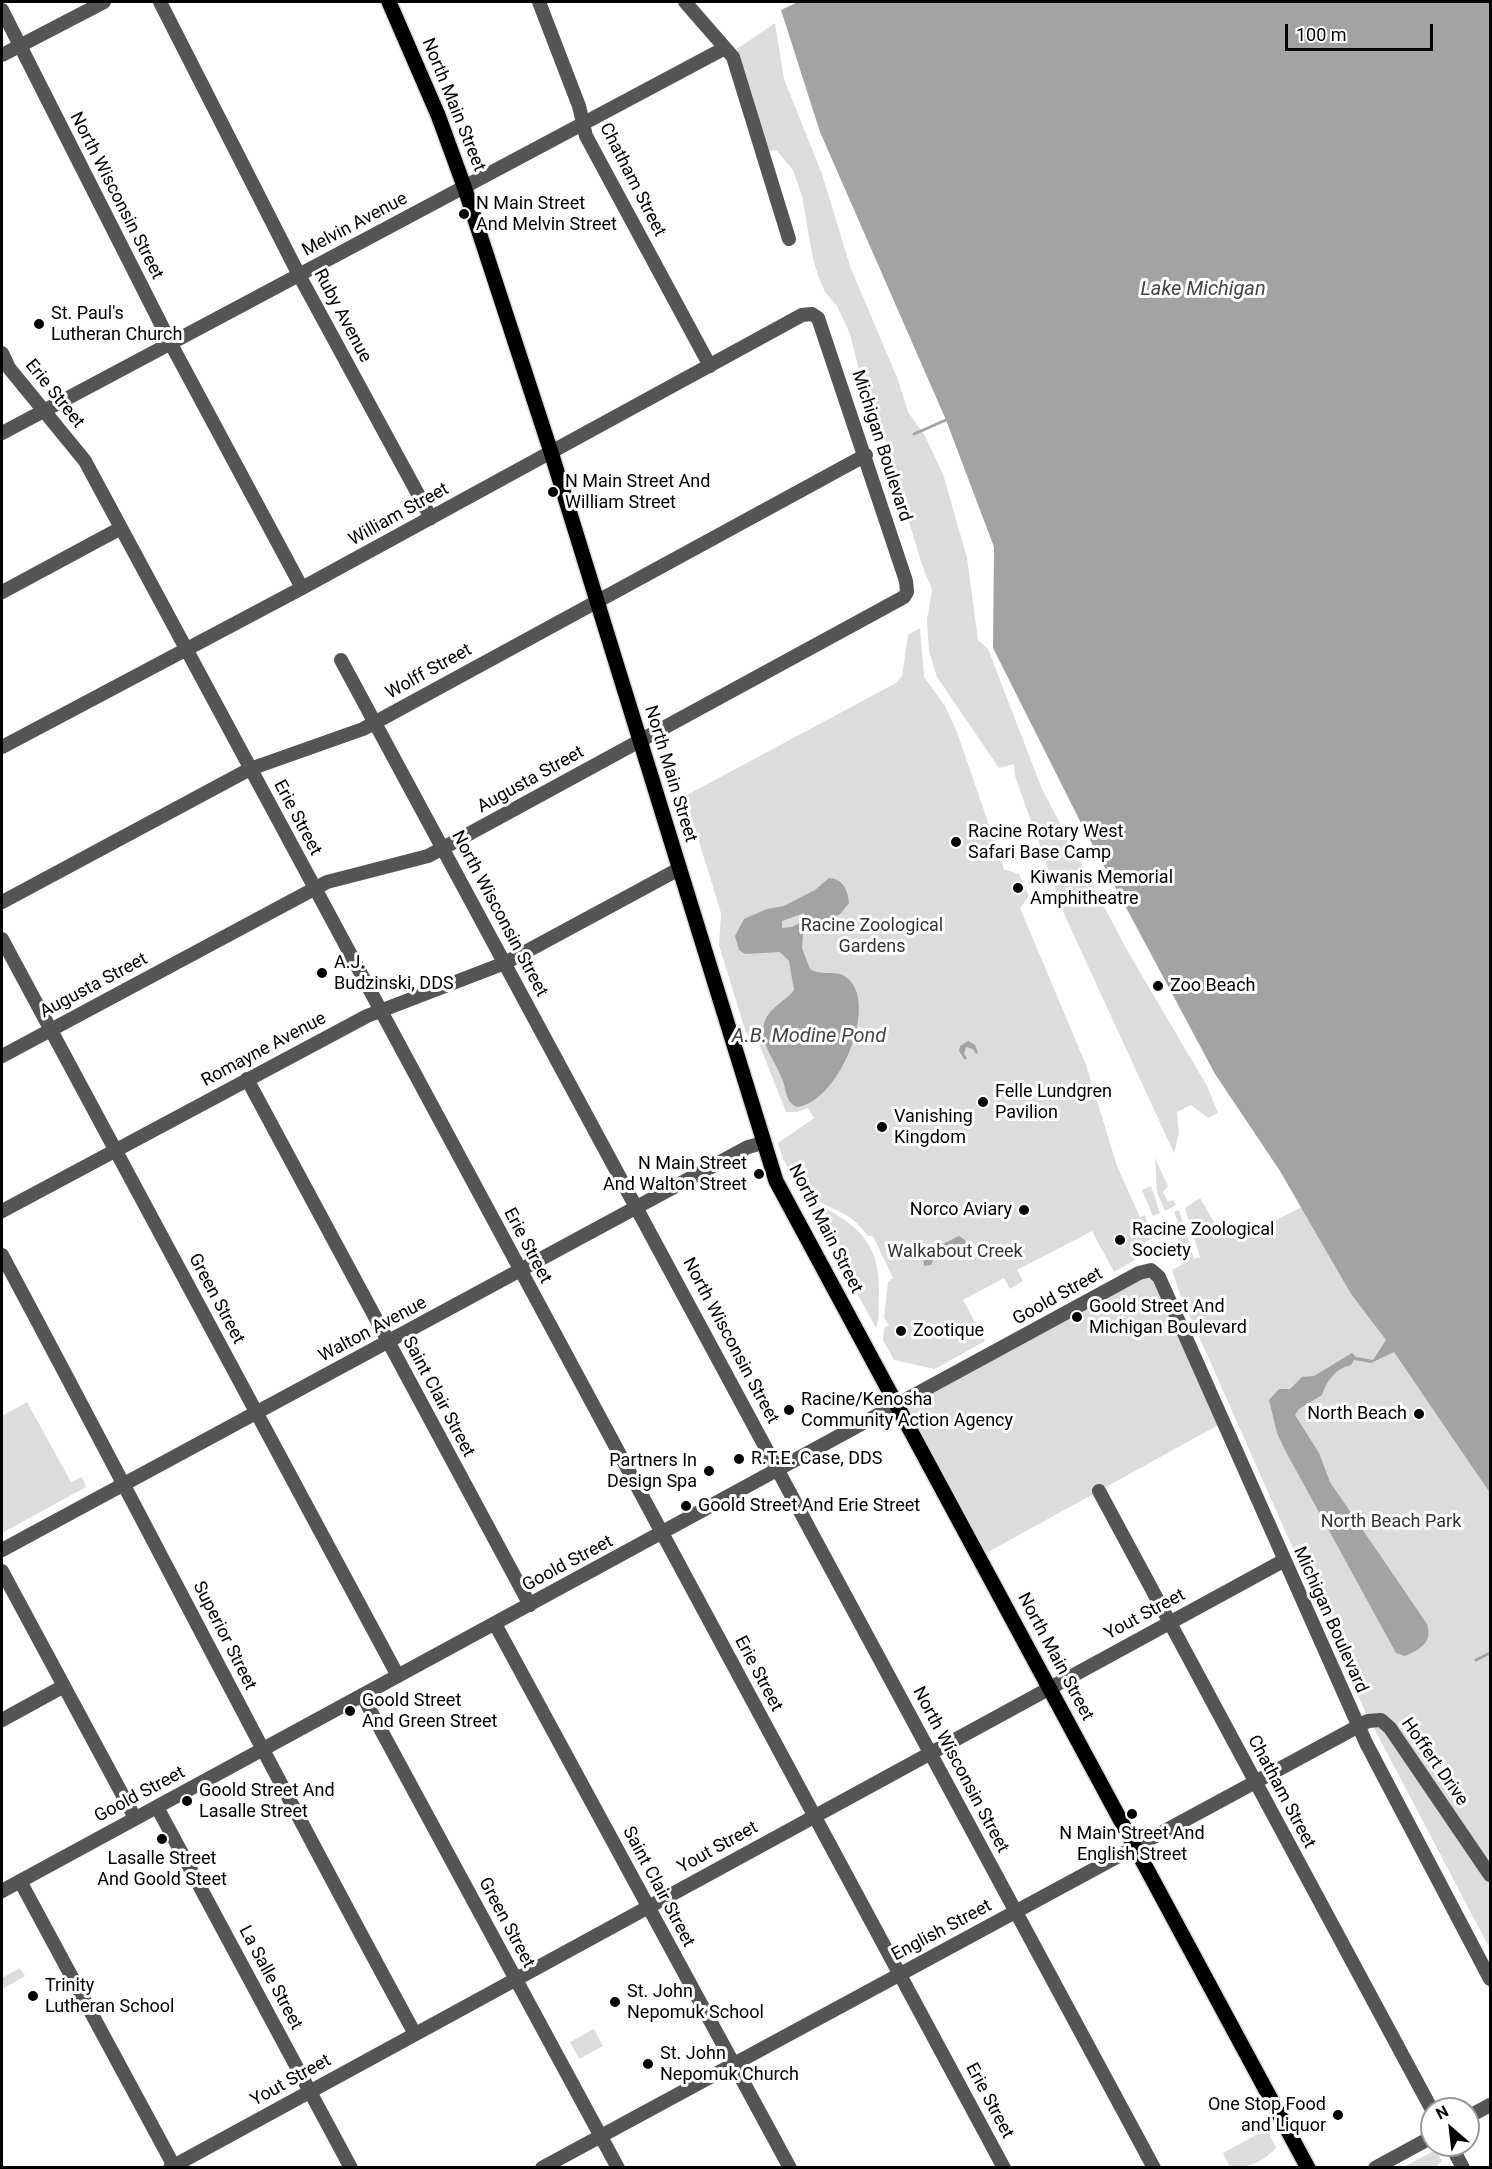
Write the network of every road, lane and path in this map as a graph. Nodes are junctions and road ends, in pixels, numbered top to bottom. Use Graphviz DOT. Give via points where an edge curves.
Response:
graph roads {
  1 [pos="104,2"];
  2 [pos="160,2"];
  3 [pos="389,2"];
  4 [pos="539,2"];
  5 [pos="685,2"];
  6 [pos="2,10"];
  7 [pos="19,46"];
  8 [pos="725,48"];
  9 [pos="2,55"];
  10 [pos="583,123"];
  11 [pos="464,186"];
  12 [pos="789,239"];
  13 [pos="300,275"];
  14 [pos="812,314"];
  15 [pos="171,344"];
  16 [pos="2,353"];
  17 [pos="710,366"];
  18 [pos="43,410"];
  19 [pos="2,433"];
  20 [pos="551,452"];
  21 [pos="866,455"];
  22 [pos="431,518"];
  23 [pos="121,528"];
  24 [pos="302,588"];
  25 [pos="2,592"];
  26 [pos="907,592"];
  27 [pos="596,600"];
  28 [pos="185,649"];
  29 [pos="341,660"];
  30 [pos="375,722"];
  31 [pos="640,741"];
  32 [pos="2,747"];
  33 [pos="250,769"];
  34 [pos="442,848"];
  35 [pos="679,869"];
  36 [pos="315,889"];
  37 [pos="2,902"];
  38 [pos="2,939"];
  39 [pos="505,963"];
  40 [pos="380,1009"];
  41 [pos="51,1030"];
  42 [pos="2,1056"];
  43 [pos="247,1079"];
  44 [pos="763,1143"];
  45 [pos="115,1150"];
  46 [pos="637,1207"];
  47 [pos="2,1211"];
  48 [pos="2,1255"];
  49 [pos="1151,1270"];
  50 [pos="520,1271"];
  51 [pos="388,1342"];
  52 [pos="896,1405"];
  53 [pos="256,1413"];
  54 [pos="778,1469"];
  55 [pos="125,1484"];
  56 [pos="1099,1491"];
  57 [pos="662,1534"];
  58 [pos="2,1550"];
  59 [pos="1283,1561"];
  60 [pos="2,1572"];
  61 [pos="530,1605"];
  62 [pos="1169,1622"];
  63 [pos="495,1623"];
  64 [pos="398,1676"];
  65 [pos="63,1686"];
  66 [pos="1049,1687"];
  67 [pos="362,1695"];
  68 [pos="2,1720"];
  69 [pos="1358,1725"];
  70 [pos="262,1750"];
  71 [pos="930,1752"];
  72 [pos="1255,1781"];
  73 [pos="157,1806"];
  74 [pos="814,1816"];
  75 [pos="135,1818"];
  76 [pos="1135,1846"];
  77 [pos="1491,1875"];
  78 [pos="20,1881"];
  79 [pos="2,1891"];
  80 [pos="648,1906"];
  81 [pos="1015,1911"];
  82 [pos="899,1974"];
  83 [pos="516,1979"];
  84 [pos="1491,1979"];
  85 [pos="415,2034"];
  86 [pos="734,2063"];
  87 [pos="310,2091"];
  88 [pos="1425,2097"];
  89 [pos="600,2136"];
  90 [pos="1420,2144"];
  91 [pos="173,2167"];
  92 [pos="351,2168"];
  93 [pos="542,2168"];
  94 [pos="618,2168"];
  95 [pos="790,2168"];
  96 [pos="1004,2168"];
  97 [pos="1154,2168"];
  98 [pos="1308,2168"];
  99 [pos="1375,2168"];
  1 -- 7 [label="street"];
  2 -- 13 [label="street, Ruby Avenue"];
  3 -- 11 [label="main road, North Main Street"];
  4 -- 10 [label="street, Chatham Street"];
  5 -- 8 [label="street"];
  6 -- 7 [label="street, North Wisconsin Street"];
  7 -- 9 [label="street"];
  7 -- 15 [label="street, North Wisconsin Street"];
  8 -- 10 [label="street, Melvin Avenue"];
  8 -- 12 [label="street" via="733,57"];
  10 -- 11 [label="street, Melvin Avenue"];
  10 -- 17 [label="street, Chatham Street" via="586,136"];
  11 -- 13 [label="street, Melvin Avenue"];
  11 -- 20 [label="main road, North Main Street"];
  13 -- 15 [label="street, Melvin Avenue"];
  13 -- 22 [label="street, Ruby Avenue"];
  14 -- 17 [label="street, William Street" via="802,315"];
  14 -- 21 [label="street, Michigan Boulevard" via="818,319"];
  15 -- 18 [label="street, Melvin Avenue"];
  15 -- 24 [label="street, North Wisconsin Street"];
  16 -- 18 [label="street, Erie Street" via="9,368"];
  17 -- 20 [label="street, William Street"];
  18 -- 19 [label="street, Melvin Avenue"];
  18 -- 23 [label="street, Erie Street" via="85,461"];
  20 -- 22 [label="street, William Street"];
  20 -- 27 [label="main road, North Main Street"];
  21 -- 26 [label="street, Michigan Boulevard"];
  21 -- 27 [label="street, Wolff Street"];
  22 -- 24 [label="street, William Street"];
  23 -- 25 [label="street"];
  23 -- 28 [label="street, Erie Street"];
  24 -- 28 [label="street, William Street"];
  26 -- 31 [label="street, Augusta Street" via="899,600"];
  27 -- 30 [label="street, Wolff Street"];
  27 -- 31 [label="main road, North Main Street"];
  28 -- 32 [label="street, William Street"];
  28 -- 33 [label="street, Erie Street"];
  29 -- 30 [label="street, North Wisconsin Street"];
  30 -- 33 [label="street, Wolff Street"];
  30 -- 34 [label="street, North Wisconsin Street"];
  31 -- 34 [label="street, Augusta Street"];
  31 -- 35 [label="main road, North Main Street"];
  33 -- 36 [label="street, Erie Street"];
  33 -- 37 [label="street, Wolff Street"];
  34 -- 36 [label="street, Augusta Street" via="428,856 327,882"];
  34 -- 39 [label="street, North Wisconsin Street"];
  35 -- 39 [label="street, Romayne Avenue"];
  35 -- 44 [label="main road, North Main Street"];
  36 -- 40 [label="street, Erie Street"];
  36 -- 41 [label="street, Augusta Street"];
  38 -- 41 [label="street, Green Street"];
  39 -- 40 [label="street, Romayne Avenue"];
  39 -- 46 [label="street, North Wisconsin Street"];
  40 -- 43 [label="street, Romayne Avenue"];
  40 -- 50 [label="street, Erie Street"];
  41 -- 42 [label="street, Augusta Street"];
  41 -- 45 [label="street, Green Street"];
  43 -- 45 [label="street, Romayne Avenue"];
  43 -- 51 [label="street, Saint Clair Street"];
  44 -- 46 [label="street, Walton Avenue" via="748,1147"];
  44 -- 52 [label="main road, North Main Street" via="784,1198"];
  45 -- 47 [label="street, Romayne Avenue"];
  45 -- 53 [label="street, Green Street"];
  46 -- 50 [label="street, Walton Avenue"];
  46 -- 54 [label="street, North Wisconsin Street"];
  48 -- 55 [label="street, Superior Street"];
  49 -- 52 [label="street, Goold Street" via="1138,1273"];
  49 -- 59 [label="street, Michigan Boulevard" via="1159,1277"];
  50 -- 51 [label="street, Walton Avenue"];
  50 -- 57 [label="street, Erie Street"];
  51 -- 53 [label="street, Walton Avenue"];
  51 -- 61 [label="street, Saint Clair Street"];
  52 -- 54 [label="street, Goold Street"];
  52 -- 66 [label="main road, North Main Street"];
  53 -- 55 [label="street, Walton Avenue"];
  53 -- 64 [label="street, Green Street"];
  54 -- 57 [label="street, Goold Street"];
  54 -- 71 [label="street, North Wisconsin Street"];
  55 -- 58 [label="street, Walton Avenue"];
  55 -- 70 [label="street, Superior Street"];
  56 -- 62 [label="street, Chatham Street"];
  57 -- 61 [label="street, Goold Street"];
  57 -- 74 [label="street, Erie Street"];
  59 -- 62 [label="street, Yout Street"];
  59 -- 69 [label="street, Michigan Boulevard"];
  60 -- 65 [label="street"];
  61 -- 63 [label="street, Goold Street"];
  62 -- 66 [label="street, Yout Street"];
  62 -- 72 [label="street, Chatham Street"];
  63 -- 64 [label="street, Goold Street"];
  63 -- 80 [label="street, Saint Clair Street"];
  64 -- 67 [label="street, Goold Street"];
  65 -- 68 [label="street"];
  65 -- 75 [label="street"];
  66 -- 71 [label="street, Yout Street"];
  66 -- 76 [label="main road, North Main Street"];
  67 -- 70 [label="street, Goold Street"];
  67 -- 83 [label="street, Green Street"];
  69 -- 72 [label="street, English Street"];
  69 -- 77 [label="street, Hoffert Drive" via="1374,1719 1390,1728"];
  69 -- 84 [label="street, Michigan Boulevard"];
  70 -- 73 [label="street, Goold Street"];
  70 -- 85 [label="street, Superior Street"];
  71 -- 74 [label="street, Yout Street"];
  71 -- 81 [label="street, North Wisconsin Street"];
  72 -- 76 [label="street, English Street"];
  72 -- 88 [label="street, Chatham Street"];
  73 -- 75 [label="street, Goold Street"];
  73 -- 87 [label="street, La Salle Street"];
  74 -- 80 [label="street, Yout Street"];
  74 -- 82 [label="street, Erie Street"];
  75 -- 78 [label="street, Goold Street"];
  76 -- 81 [label="street, English Street"];
  76 -- 98 [label="main road, North Main Street"];
  78 -- 79 [label="street, Goold Street"];
  78 -- 91 [label="street"];
  80 -- 83 [label="street, Yout Street"];
  80 -- 86 [label="street, Saint Clair Street"];
  81 -- 82 [label="street, English Street"];
  81 -- 97 [label="street, North Wisconsin Street"];
  82 -- 86 [label="street, English Street"];
  82 -- 96 [label="street, Erie Street"];
  83 -- 85 [label="street, Yout Street"];
  83 -- 89 [label="street, Green Street"];
  85 -- 87 [label="street, Yout Street"];
  86 -- 89 [label="street, English Street"];
  86 -- 95 [label="street, Saint Clair Street"];
  87 -- 91 [label="street, Yout Street"];
  87 -- 92 [label="street, La Salle Street"];
  89 -- 93 [label="street, English Street"];
  89 -- 94 [label="street, Green Street"];
  90 -- 99 [label="street"];
}
